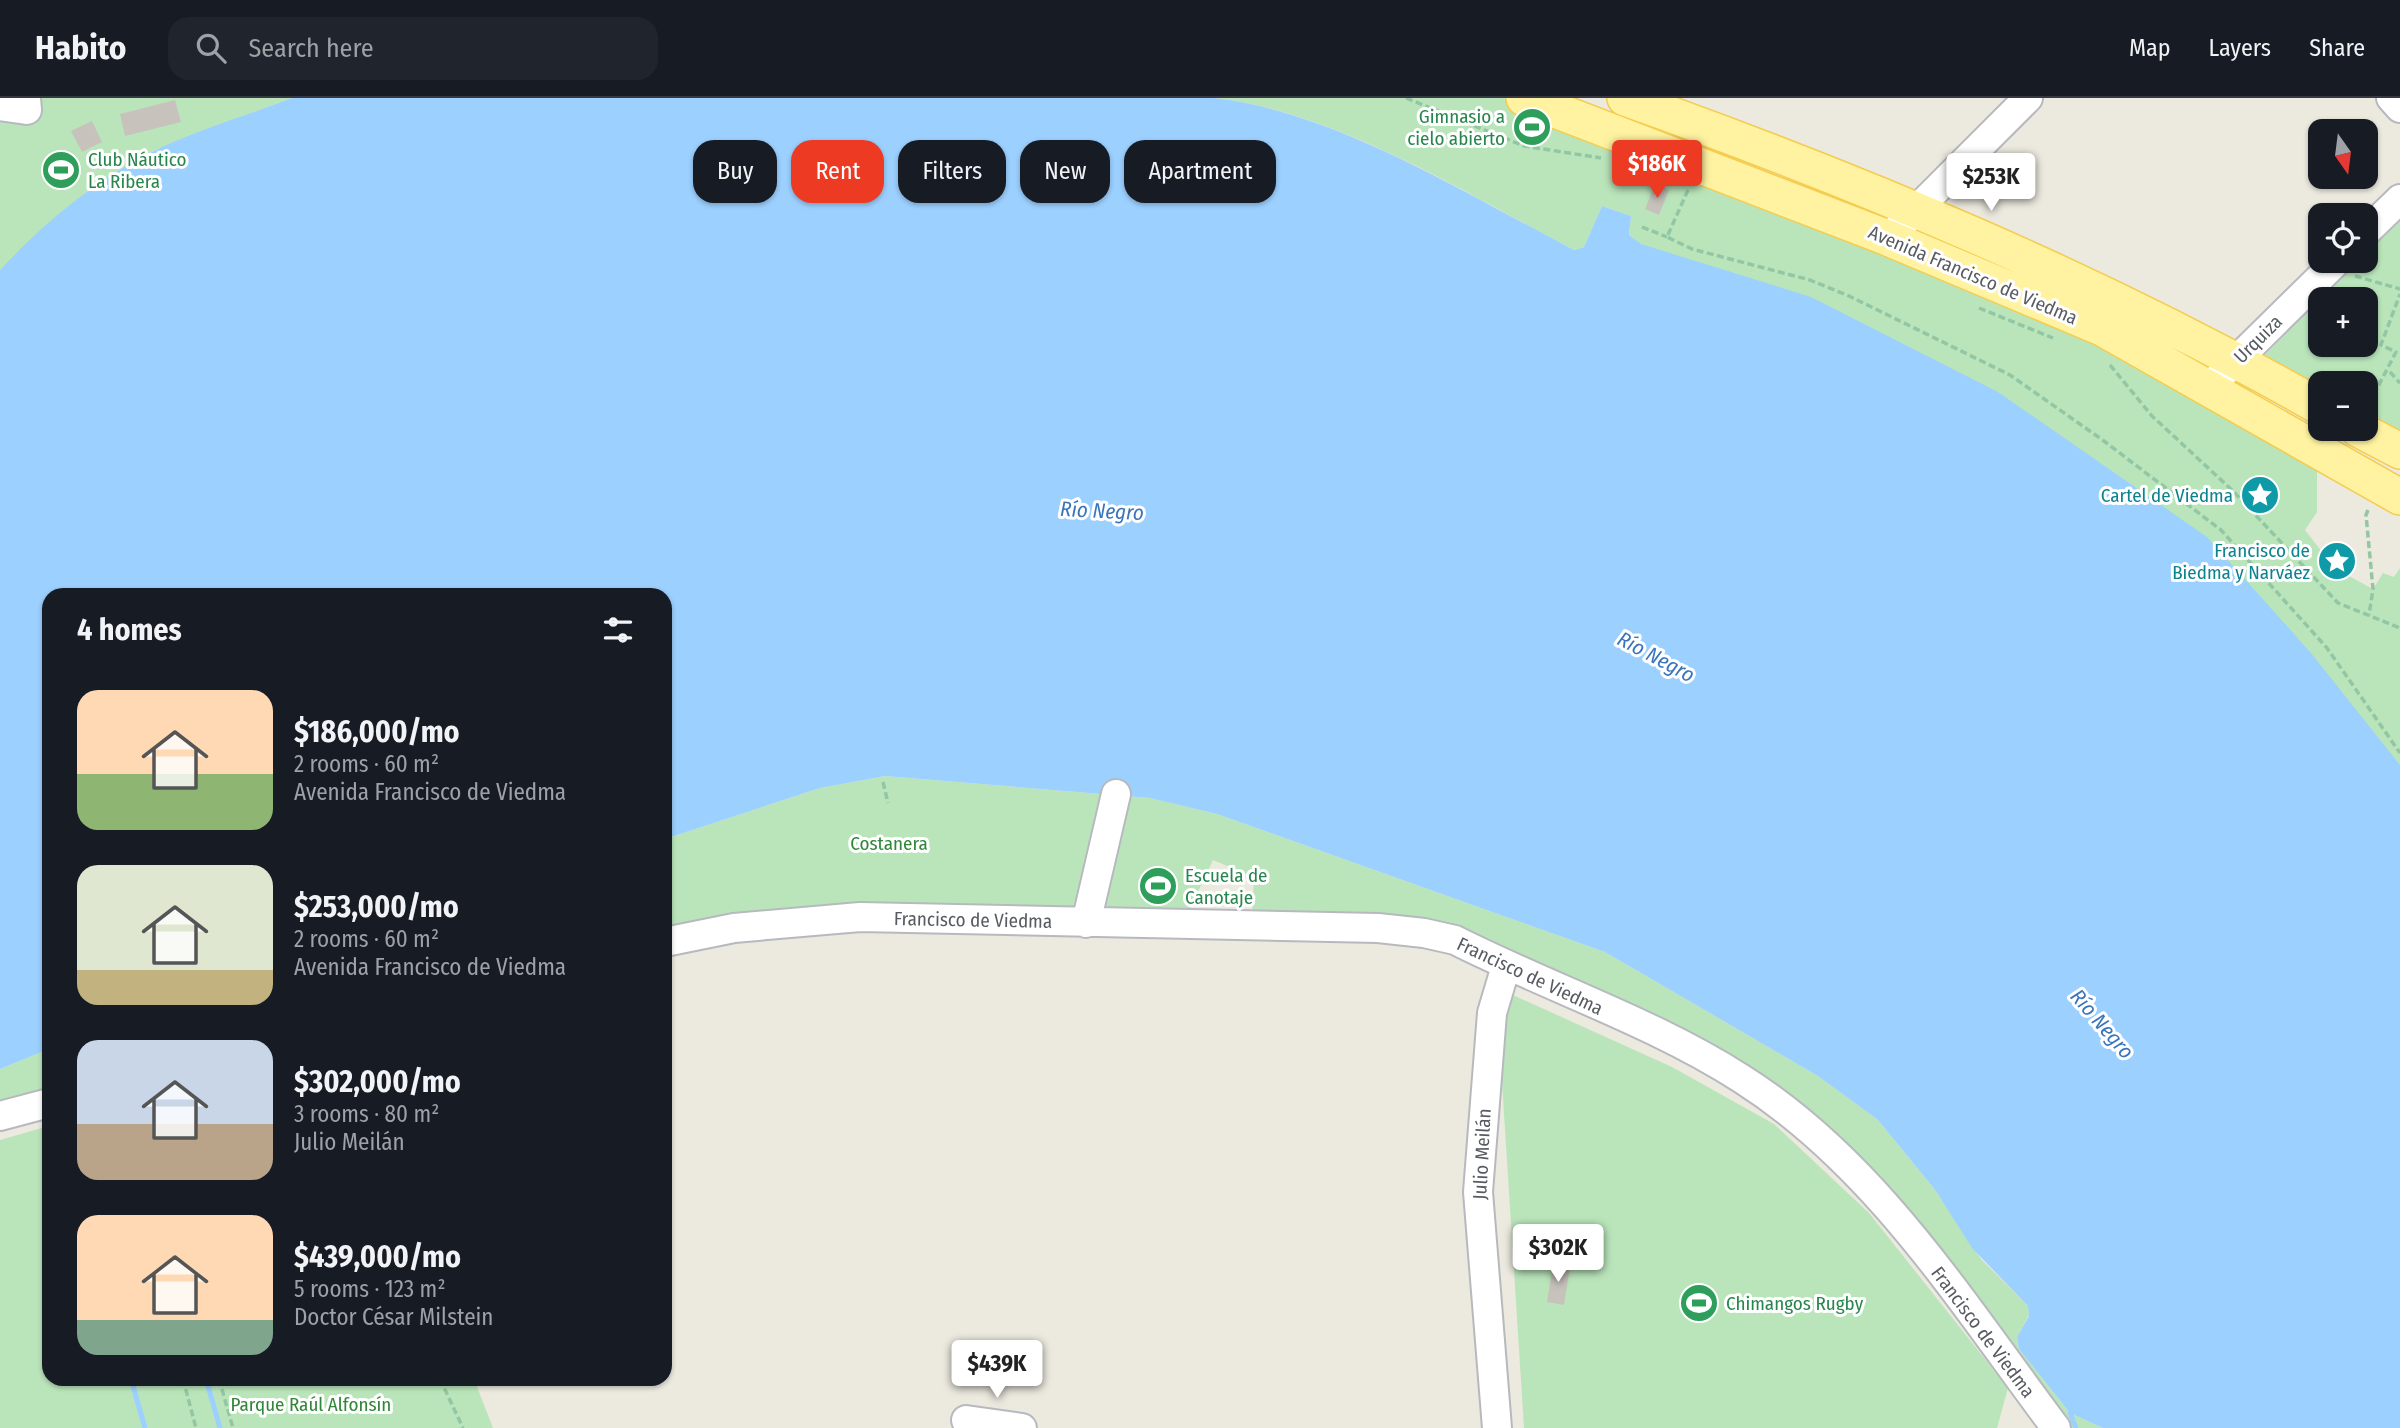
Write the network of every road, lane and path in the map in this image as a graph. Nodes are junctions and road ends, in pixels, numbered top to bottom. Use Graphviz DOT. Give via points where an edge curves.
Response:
graph roads {
  1 [pos="26,98"];
  2 [pos="1406,98"];
  3 [pos="1524,98"];
  4 [pos="1625,98"];
  5 [pos="2028,98"];
  6 [pos="2391,98"];
  7 [pos="0,106"];
  8 [pos="1576,106"];
  9 [pos="2400,108"];
  10 [pos="1693,109"];
  11 [pos="1654,149"];
  12 [pos="1604,159"];
  13 [pos="1678,185"];
  14 [pos="1688,189"];
  15 [pos="1701,194"];
  16 [pos="2400,199"];
  17 [pos="1915,209"];
  18 [pos="2378,220"];
  19 [pos="1642,227"];
  20 [pos="1667,237"];
  21 [pos="1888,238"];
  22 [pos="2325,273"];
  23 [pos="2352,273"];
  24 [pos="2400,292"];
  25 [pos="1970,303"];
  26 [pos="2060,341"];
  27 [pos="2106,360"];
  28 [pos="2237,360"];
  29 [pos="2389,371"];
  30 [pos="2400,383"];
  31 [pos="2209,387"];
  32 [pos="2378,389"];
  33 [pos="2308,400"];
  34 [pos="2378,439"];
  35 [pos="2400,451"];
  36 [pos="2391,492"];
  37 [pos="2369,615"];
  38 [pos="2400,628"];
  39 [pos="2400,753"];
  40 [pos="883,782"];
  41 [pos="1116,794"];
  42 [pos="888,803"];
  43 [pos="1086,923"];
  44 [pos="672,941"];
  45 [pos="1506,966"];
  46 [pos="42,1105"];
  47 [pos="0,1116"];
  48 [pos="185,1386"];
  49 [pos="221,1386"];
  50 [pos="443,1386"];
  51 [pos="967,1424"];
  52 [pos="196,1428"];
  53 [pos="233,1428"];
  54 [pos="463,1428"];
  55 [pos="1022,1428"];
  56 [pos="1497,1428"];
  57 [pos="2056,1428"];
  1 -- 7 [label="street" via="27,110"];
  2 -- 12 [label="path" via="1524,146"];
  3 -- 8 [label="main road, Avenida Francisco de Viedma"];
  4 -- 10 [label="main road, Avenida Francisco de Viedma"];
  5 -- 17 [label="street"];
  6 -- 9 [label="street"];
  8 -- 11 [label="main road, Avenida Francisco de Viedma"];
  10 -- 11 [label="main road"];
  10 -- 17 [label="main road, Avenida Francisco de Viedma"];
  11 -- 21 [label="main road, Avenida Francisco de Viedma"];
  13 -- 14 [label="path"];
  14 -- 15 [label="path"];
  14 -- 20 [label="path"];
  16 -- 18 [label="street"];
  17 -- 21 [label="street"];
  17 -- 28 [label="main road, Avenida Francisco de Viedma" via="2067,276"];
  19 -- 20 [label="path"];
  20 -- 39 [label="path" via="1692,249 1810,280 1849,296 2010,375 2094,434 2221,530 2327,649"];
  21 -- 31 [label="main road, Avenida Francisco de Viedma" via="2102,328"];
  22 -- 28 [label="street, Urquiza"];
  23 -- 24 [label="path"];
  24 -- 29 [label="path" via="2381,345 2396,352"];
  25 -- 26 [label="path"];
  27 -- 37 [label="path" via="2152,416 2233,491 2338,603"];
  28 -- 31 [label="street, Urquiza"];
  28 -- 33 [label="main road, Avenida Francisco de Viedma"];
  29 -- 30 [label="path"];
  29 -- 32 [label="path"];
  31 -- 36 [label="main road, Avenida Francisco de Viedma"];
  34 -- 35 [label="main road"];
  36 -- 37 [label="path" via="2365,515 2373,589"];
  37 -- 38 [label="path"];
  40 -- 42 [label="path"];
  41 -- 43 [label="street"];
  43 -- 44 [label="street, Francisco de Viedma" via="860,918 734,928"];
  43 -- 45 [label="street, Francisco de Viedma" via="1401,930 1455,940"];
  45 -- 56 [label="street, Julio Meilán" via="1492,1013 1485,1063 1478,1192"];
  45 -- 57 [label="street, Francisco de Viedma" via="1694,1049 1788,1111 1882,1197"];
  46 -- 47 [label="street"];
  48 -- 52 [label="path"];
  49 -- 53 [label="path"];
  50 -- 54 [label="path"];
  51 -- 55 [label="street"];
}
